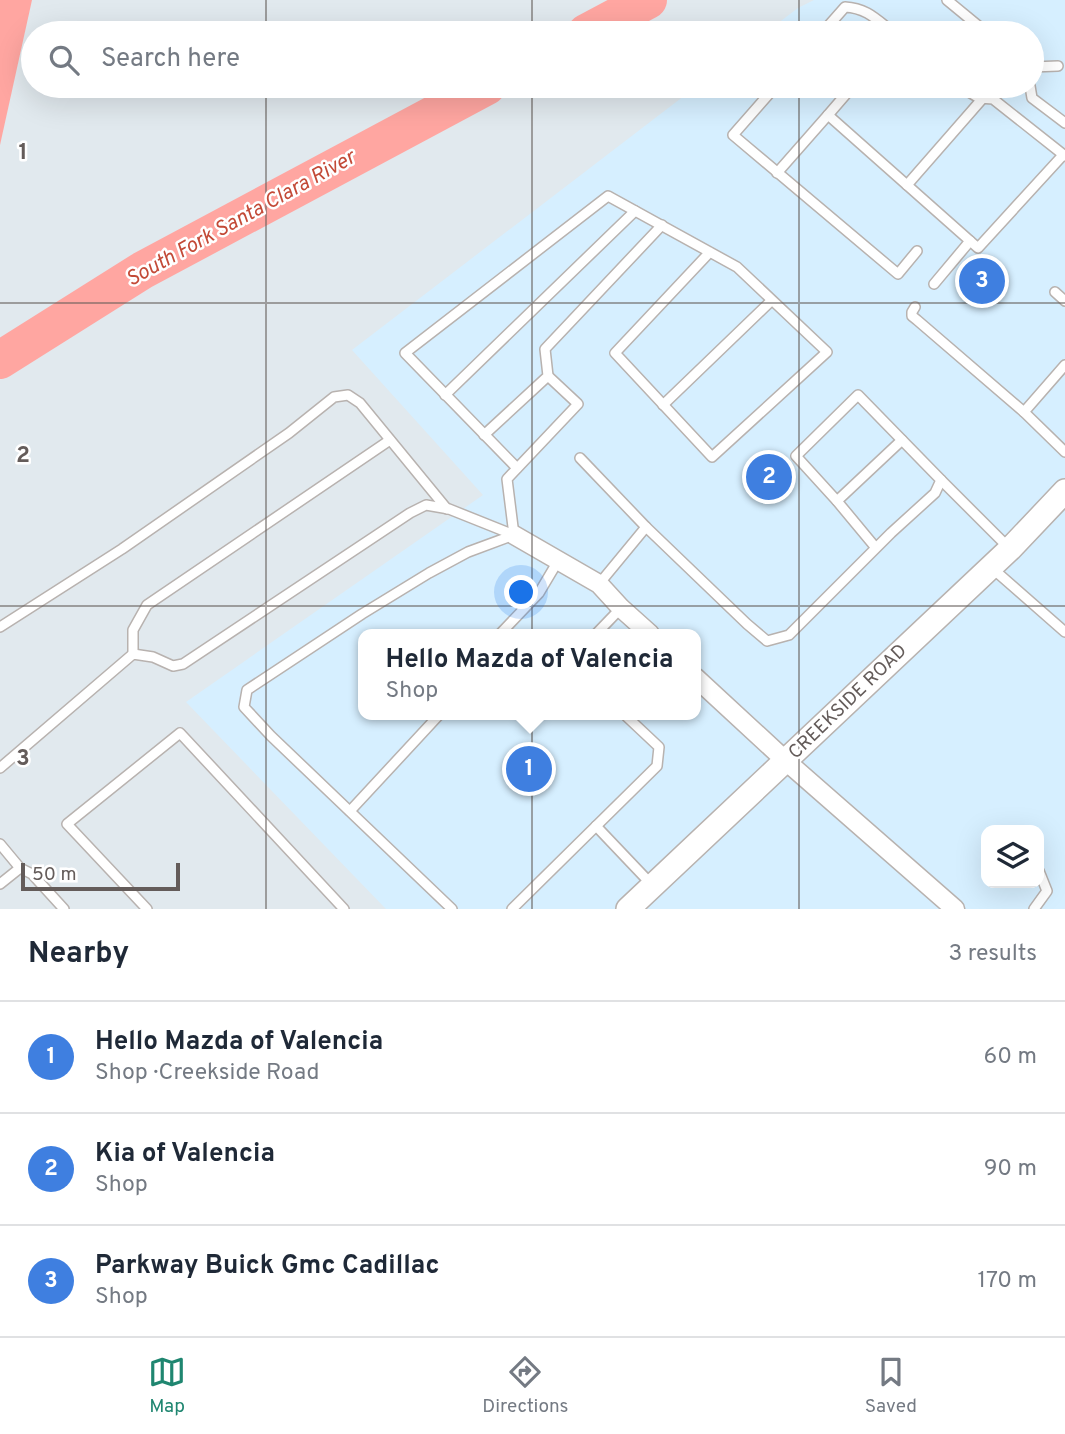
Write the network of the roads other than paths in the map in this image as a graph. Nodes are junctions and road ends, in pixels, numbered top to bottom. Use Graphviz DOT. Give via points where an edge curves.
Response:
graph roads {
  1 [pos="947,0"];
  2 [pos="833,21"];
  3 [pos="879,21"];
  4 [pos="972,21"];
  5 [pos="1058,66"];
  6 [pos="1044,67"];
  7 [pos="765,98"];
  8 [pos="843,98"];
  9 [pos="979,98"];
  10 [pos="984,98"];
  11 [pos="1032,98"];
  12 [pos="828,115"];
  13 [pos="1065,123"];
  14 [pos="1064,155"];
  15 [pos="777,173"];
  16 [pos="907,185"];
  17 [pos="635,211"];
  18 [pos="662,225"];
  19 [pos="970,241"];
  20 [pos="917,251"];
  21 [pos="709,252"];
  22 [pos="934,284"];
  23 [pos="1055,292"];
  24 [pos="772,301"];
  25 [pos="1065,301"];
  26 [pos="915,307"];
  27 [pos="1065,365"];
  28 [pos="548,376"];
  29 [pos="445,395"];
  30 [pos="663,405"];
  31 [pos="1024,412"];
  32 [pos="484,435"];
  33 [pos="390,440"];
  34 [pos="902,440"];
  35 [pos="1065,452"];
  36 [pos="580,458"];
  37 [pos="517,468"];
  38 [pos="941,480"];
  39 [pos="1065,491"];
  40 [pos="837,501"];
  41 [pos="447,509"];
  42 [pos="646,527"];
  43 [pos="514,535"];
  44 [pos="876,548"];
  45 [pos="1010,549"];
  46 [pos="558,561"];
  47 [pos="991,567"];
  48 [pos="599,584"];
  49 [pos="621,608"];
  50 [pos="0,627"];
  51 [pos="505,629"];
  52 [pos="601,629"];
  53 [pos="644,629"];
  54 [pos="1065,632"];
  55 [pos="133,654"];
  56 [pos="701,683"];
  57 [pos="434,720"];
  58 [pos="630,720"];
  59 [pos="786,761"];
  60 [pos="0,768"];
  61 [pos="350,811"];
  62 [pos="596,826"];
  63 [pos="0,845"];
  64 [pos="20,868"];
  65 [pos="0,884"];
  66 [pos="1044,884"];
  67 [pos="640,901"];
  68 [pos="64,909"];
  69 [pos="147,909"];
  70 [pos="344,909"];
  71 [pos="452,909"];
  72 [pos="512,909"];
  73 [pos="955,909"];
  74 [pos="1034,909"];
  1 -- 4 [label="lane"];
  2 -- 3 [label="lane" via="845,7 858,8"];
  5 -- 6 [label="lane"];
  7 -- 15 [label="lane" via="733,135"];
  8 -- 12 [label="lane"];
  9 -- 10 [label="lane"];
  10 -- 14 [label="lane" via="993,99"];
  10 -- 16 [label="lane"];
  11 -- 13 [label="lane"];
  12 -- 15 [label="lane"];
  12 -- 16 [label="lane"];
  14 -- 19 [label="lane" via="978,248"];
  15 -- 20 [label="lane" via="898,274"];
  16 -- 19 [label="lane"];
  17 -- 18 [label="lane"];
  17 -- 29 [label="lane"];
  17 -- 29 [label="lane" via="608,196 405,354"];
  18 -- 21 [label="lane"];
  18 -- 28 [label="lane" via="545,349"];
  19 -- 22 [label="lane"];
  21 -- 24 [label="lane" via="737,267"];
  21 -- 30 [label="lane" via="615,353"];
  23 -- 25 [label="lane"];
  24 -- 30 [label="lane"];
  24 -- 30 [label="lane" via="827,352 712,457"];
  26 -- 31 [label="lane" via="912,316 916,320"];
  27 -- 31 [label="lane"];
  28 -- 32 [label="lane"];
  28 -- 37 [label="lane" via="578,404"];
  29 -- 32 [label="lane"];
  31 -- 35 [label="lane"];
  32 -- 37 [label="lane"];
  33 -- 41 [label="lane"];
  33 -- 50 [label="lane" via="359,403 348,395 334,397 122,549"];
  33 -- 55 [label="lane" via="147,605 133,630"];
  34 -- 38 [label="lane"];
  34 -- 40 [label="lane"];
  34 -- 40 [label="lane" via="858,395 796,456"];
  36 -- 42 [label="lane"];
  37 -- 43 [label="lane" via="507,479"];
  38 -- 44 [label="lane" via="935,493"];
  38 -- 45 [label="lane"];
  39 -- 45 [label="street, CREEKSIDE ROAD"];
  40 -- 44 [label="lane"];
  41 -- 43 [label="lane"];
  41 -- 55 [label="lane" via="426,505 410,513 183,664 173,666"];
  42 -- 44 [label="lane" via="767,641 789,635"];
  42 -- 48 [label="lane"];
  43 -- 46 [label="street"];
  43 -- 61 [label="lane" via="429,573 247,690 244,707"];
  45 -- 47 [label="street, CREEKSIDE ROAD"];
  46 -- 48 [label="street"];
  46 -- 51 [label="lane" via="539,593"];
  47 -- 54 [label="lane"];
  47 -- 59 [label="street, CREEKSIDE ROAD"];
  48 -- 49 [label="street"];
  49 -- 52 [label="lane"];
  49 -- 53 [label="street"];
  55 -- 60 [label="lane"];
  56 -- 59 [label="street"];
  57 -- 61 [label="lane"];
  58 -- 62 [label="lane" via="660,747 657,766"];
  59 -- 67 [label="street, CREEKSIDE ROAD"];
  59 -- 73 [label="street"];
  61 -- 71 [label="lane"];
  62 -- 67 [label="lane"];
  62 -- 72 [label="lane"];
  63 -- 64 [label="lane"];
  64 -- 65 [label="lane"];
  64 -- 68 [label="lane" via="32,874"];
  66 -- 74 [label="lane" via="1047,891"];
  69 -- 70 [label="lane" via="67,824 180,733"];
}
